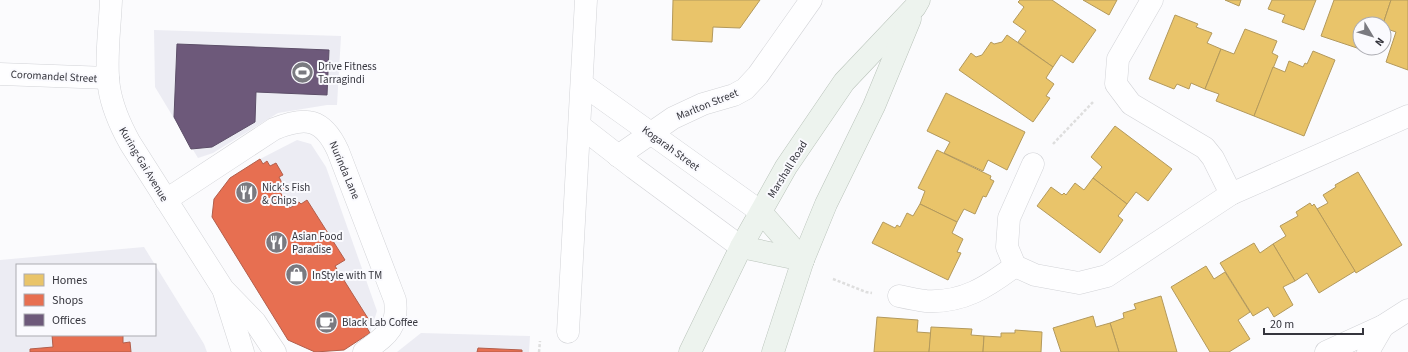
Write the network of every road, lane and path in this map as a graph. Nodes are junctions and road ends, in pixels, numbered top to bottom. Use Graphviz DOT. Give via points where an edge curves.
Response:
graph roads {
  1 [pos="111,0"];
  2 [pos="586,0"];
  3 [pos="810,0"];
  4 [pos="1152,0"];
  5 [pos="917,4"];
  6 [pos="0,74"];
  7 [pos="108,78"];
  8 [pos="582,84"];
  9 [pos="1116,84"];
  10 [pos="1408,116"];
  11 [pos="580,126"];
  12 [pos="650,133"];
  13 [pos="618,156"];
  14 [pos="1033,164"];
  15 [pos="1231,194"];
  16 [pos="166,200"];
  17 [pos="761,212"];
  18 [pos="741,247"];
  19 [pos="803,260"];
  20 [pos="1014,266"];
  21 [pos="833,279"];
  22 [pos="223,289"];
  23 [pos="898,296"];
  24 [pos="1408,310"];
  25 [pos="1383,326"];
  26 [pos="568,332"];
  27 [pos="243,352"];
  28 [pos="275,352"];
  29 [pos="364,352"];
  30 [pos="690,352"];
  31 [pos="773,352"];
  32 [pos="1326,352"];
  33 [pos="1368,352"];
  1 -- 7 [label="street, Kuring-Gai Avenue"];
  2 -- 8 [label="street"];
  3 -- 12 [label="street, Marlton Street" via="749,86 683,113"];
  4 -- 9 [label="street" via="1118,59"];
  5 -- 17 [label="main road, Marshall Road" via="844,82 786,167"];
  5 -- 19 [label="main road, Marshall Road" via="874,106 826,204"];
  6 -- 7 [label="street, Coromandel Street"];
  7 -- 16 [label="street, Kuring-Gai Avenue" via="112,102 120,123"];
  8 -- 11 [label="street"];
  8 -- 12 [label="street, Kogarah Street"];
  9 -- 14 [label="path" via="1090,105"];
  9 -- 15 [label="street" via="1131,104 1205,148 1213,158"];
  10 -- 15 [label="street"];
  11 -- 13 [label="street"];
  11 -- 26 [label="street"];
  12 -- 13 [label="street, Marlton Street"];
  12 -- 17 [label="street, Kogarah Street"];
  13 -- 18 [label="street"];
  14 -- 20 [label="street" via="1009,218 1007,247"];
  15 -- 20 [label="street" via="1107,276 1079,283 1035,275"];
  16 -- 22 [label="street, Kuring-Gai Avenue"];
  16 -- 29 [label="street, Nurinda Lane" via="274,129 300,121 310,121 321,126 332,138 338,151 395,300 396,317 392,327 383,338"];
  17 -- 18 [label="main road, Marshall Road"];
  17 -- 19 [label="main road"];
  18 -- 19 [label="main road"];
  18 -- 30 [label="main road, Marshall Road"];
  19 -- 31 [label="main road, Marshall Road"];
  20 -- 23 [label="street" via="991,284 969,295 950,300 926,301"];
  21 -- 23 [label="path" via="866,292"];
  22 -- 27 [label="street, Kuring-Gai Avenue"];
  22 -- 28 [label="street, Kuring-Gai Avenue" via="258,326"];
  24 -- 25 [label="street"];
  25 -- 32 [label="street"];
  25 -- 33 [label="street"];
}
